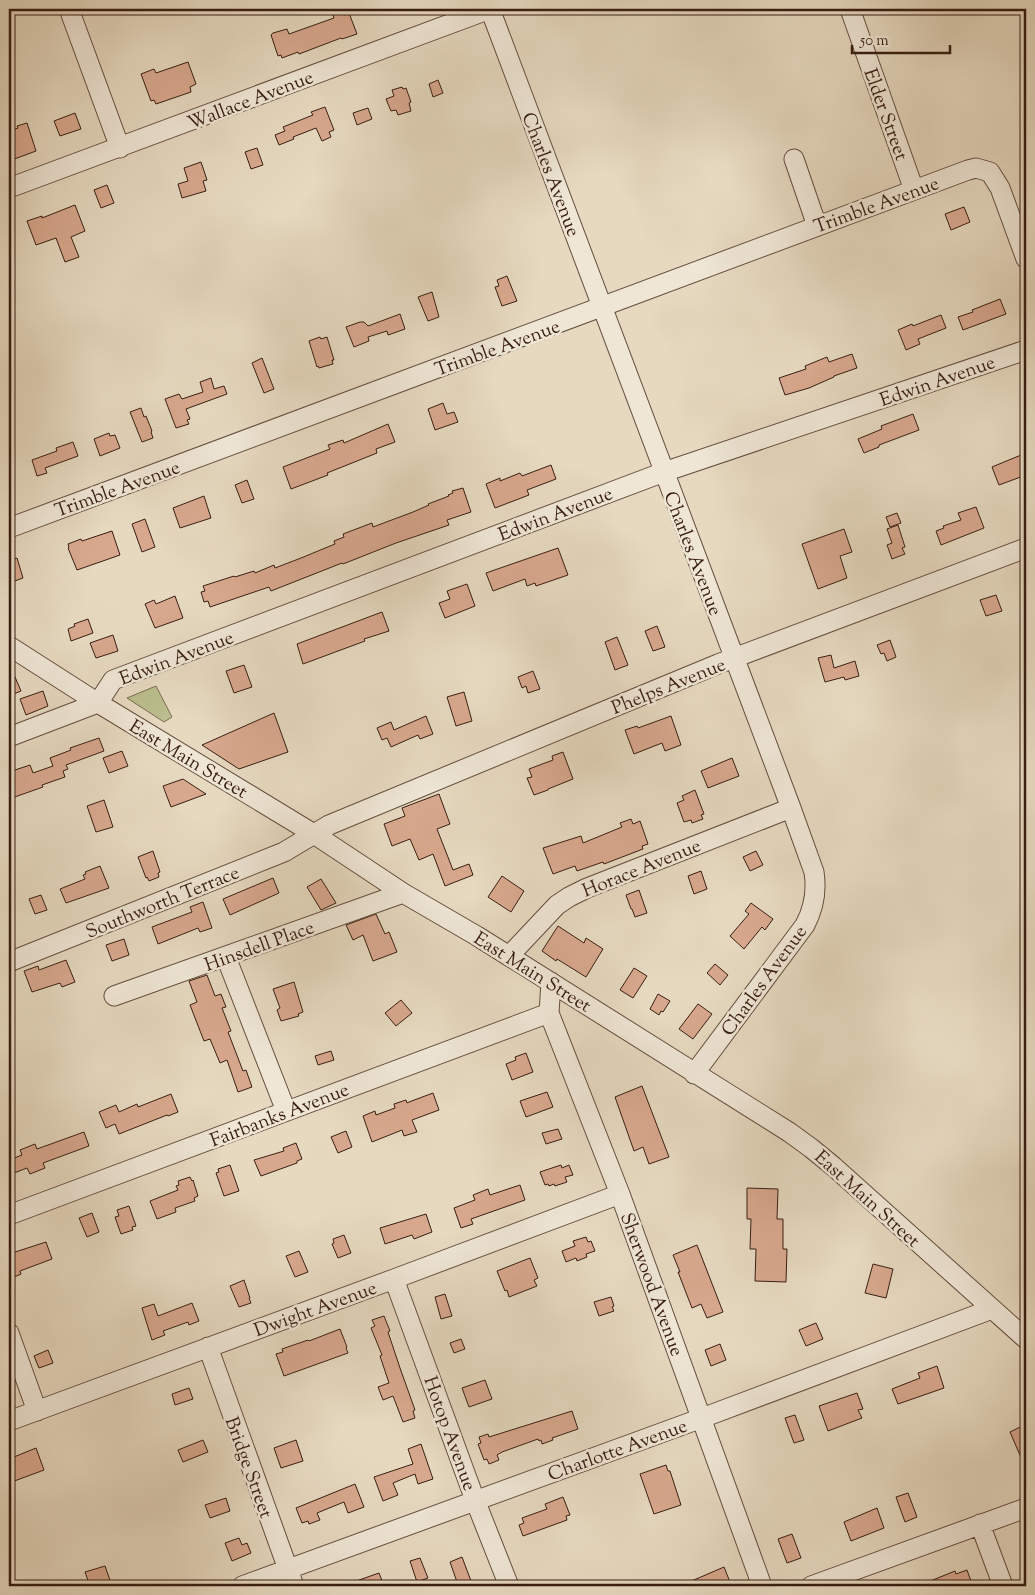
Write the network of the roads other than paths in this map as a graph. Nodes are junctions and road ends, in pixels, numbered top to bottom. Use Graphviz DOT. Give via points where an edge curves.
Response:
graph roads {
  1 [pos="69,9"];
  2 [pos="490,9"];
  3 [pos="850,9"];
  4 [pos="120,148"];
  5 [pos="794,159"];
  6 [pos="9,188"];
  7 [pos="914,190"];
  8 [pos="817,226"];
  9 [pos="1026,259"];
  10 [pos="602,308"];
  11 [pos="1026,350"];
  12 [pos="664,472"];
  13 [pos="9,528"];
  14 [pos="1026,548"];
  15 [pos="9,646"];
  16 [pos="734,658"];
  17 [pos="98,703"];
  18 [pos="9,737"];
  19 [pos="792,808"];
  20 [pos="314,834"];
  21 [pos="403,893"];
  22 [pos="509,956"];
  23 [pos="226,957"];
  24 [pos="9,962"];
  25 [pos="551,982"];
  26 [pos="114,996"];
  27 [pos="549,1013"];
  28 [pos="694,1074"];
  29 [pos="286,1110"];
  30 [pos="620,1194"];
  31 [pos="9,1215"];
  32 [pos="394,1279"];
  33 [pos="992,1309"];
  34 [pos="9,1332"];
  35 [pos="1026,1339"];
  36 [pos="208,1347"];
  37 [pos="37,1410"];
  38 [pos="702,1418"];
  39 [pos="9,1421"];
  40 [pos="475,1500"];
  41 [pos="1026,1508"];
  42 [pos="980,1524"];
  43 [pos="290,1578"];
  44 [pos="242,1586"];
  45 [pos="509,1586"];
  46 [pos="762,1586"];
  47 [pos="812,1586"];
  48 [pos="1003,1586"];
  1 -- 4 [label="street"];
  2 -- 4 [label="street, Wallace Avenue"];
  2 -- 10 [label="street, Charles Avenue"];
  3 -- 7 [label="street, Elder Street"];
  4 -- 6 [label="street, Wallace Avenue"];
  5 -- 8 [label="street"];
  7 -- 8 [label="street, Trimble Avenue"];
  7 -- 9 [label="street, Trimble Avenue" via="976,168 990,172 1000,188"];
  8 -- 10 [label="street, Trimble Avenue"];
  10 -- 12 [label="street, Charles Avenue"];
  10 -- 13 [label="street, Trimble Avenue"];
  11 -- 12 [label="street, Edwin Avenue"];
  12 -- 16 [label="street, Charles Avenue"];
  12 -- 17 [label="street, Edwin Avenue" via="113,680"];
  14 -- 16 [label="street, Phelps Avenue"];
  15 -- 17 [label="street, East Main Street"];
  16 -- 19 [label="street, Charles Avenue"];
  16 -- 20 [label="street, Phelps Avenue" via="329,825"];
  17 -- 18 [label="street"];
  17 -- 20 [label="street, East Main Street"];
  19 -- 22 [label="street, Horace Avenue" via="570,896"];
  19 -- 28 [label="street, Charles Avenue" via="816,882 811,913 806,925"];
  20 -- 21 [label="street, East Main Street"];
  20 -- 24 [label="street, Southworth Terrace" via="284,852"];
  21 -- 22 [label="street, East Main Street"];
  21 -- 23 [label="street, Hinsdell Place"];
  22 -- 25 [label="street, East Main Street"];
  23 -- 26 [label="street, Hinsdell Place"];
  23 -- 29 [label="street"];
  25 -- 27 [label="street, Sherwood Avenue"];
  25 -- 28 [label="street, East Main Street"];
  27 -- 29 [label="street, Fairbanks Avenue"];
  27 -- 30 [label="street, Sherwood Avenue"];
  28 -- 33 [label="street, East Main Street" via="811,1148"];
  29 -- 31 [label="street, Fairbanks Avenue"];
  30 -- 32 [label="street, Dwight Avenue"];
  30 -- 38 [label="street, Sherwood Avenue"];
  32 -- 36 [label="street, Dwight Avenue"];
  32 -- 40 [label="street, Hotop Avenue"];
  33 -- 35 [label="street, East Main Street"];
  33 -- 38 [label="street, Charlotte Avenue"];
  34 -- 37 [label="street"];
  36 -- 37 [label="street, Dwight Avenue"];
  36 -- 43 [label="street, Bridge Street"];
  37 -- 39 [label="street, Dwight Avenue"];
  38 -- 40 [label="street, Charlotte Avenue"];
  38 -- 46 [label="street, Sherwood Avenue"];
  40 -- 43 [label="street, Charlotte Avenue"];
  40 -- 45 [label="street, Hotop Avenue"];
  41 -- 42 [label="street"];
  42 -- 47 [label="street"];
  42 -- 48 [label="street"];
  43 -- 44 [label="street, Charlotte Avenue"];
}
